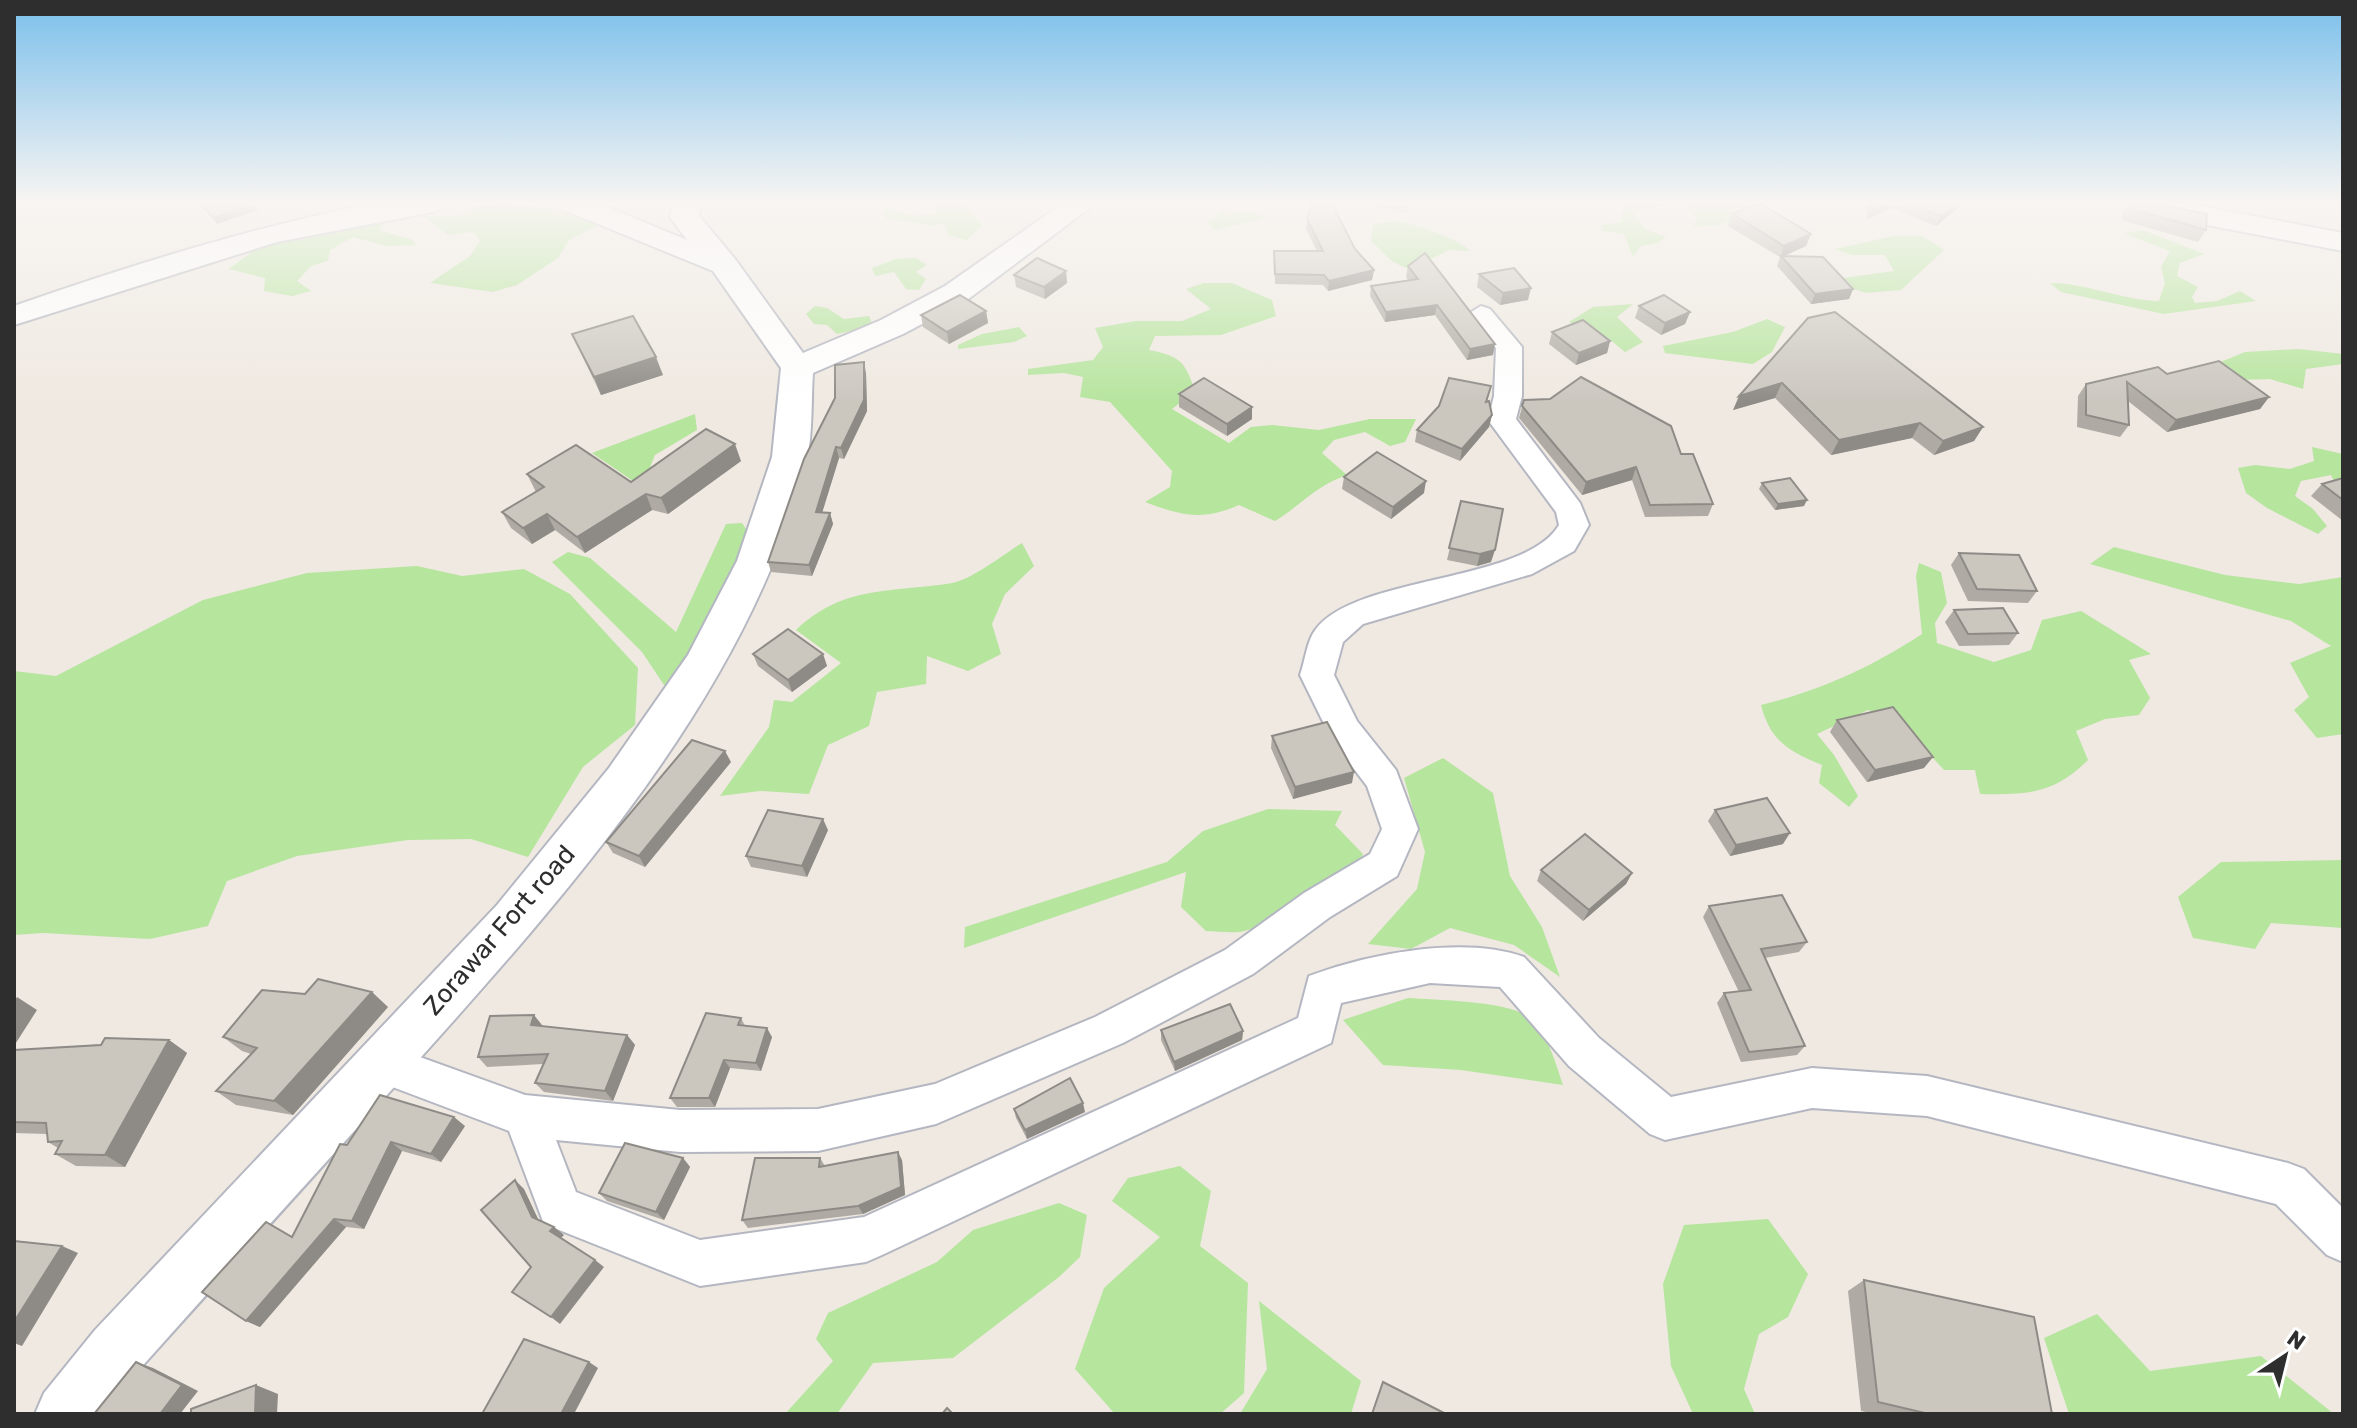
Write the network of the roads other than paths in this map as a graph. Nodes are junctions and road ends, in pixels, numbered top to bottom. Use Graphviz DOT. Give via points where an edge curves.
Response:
graph roads {
  1 [pos="149,271"];
  2 [pos="728,271"];
  3 [pos="987,271"];
  4 [pos="1481,314"];
  5 [pos="14,316"];
  6 [pos="797,368"];
  7 [pos="381,1063"];
  8 [pos="525,1116"];
  9 [pos="2343,1239"];
  10 [pos="65,1414"];
  1 -- 5 [label="street"];
  2 -- 6 [label="street"];
  3 -- 6 [label="street" via="892,327"];
  4 -- 8 [label="street" via="1509,347 1502,420 1570,510 1574,525 1563,544 1521,566 1352,616 1328,636 1317,675 1344,730 1383,780 1400,829 1384,865 1317,905 1239,962 1109,1030 936,1104 818,1130 680,1131"];
  6 -- 7 [label="street, Zorawar Fort road" via="790,457 756,561 703,664 624,781 523,908"];
  7 -- 8 [label="street"];
  7 -- 10 [label="street, Zorawar Fort road" via="116,1351"];
  8 -- 9 [label="street" via="560,1208 700,1263 866,1239 1317,1030 1323,989 1430,965 1510,970 1584,1052 1665,1119 1812,1088 1927,1096 2288,1185"];
}
